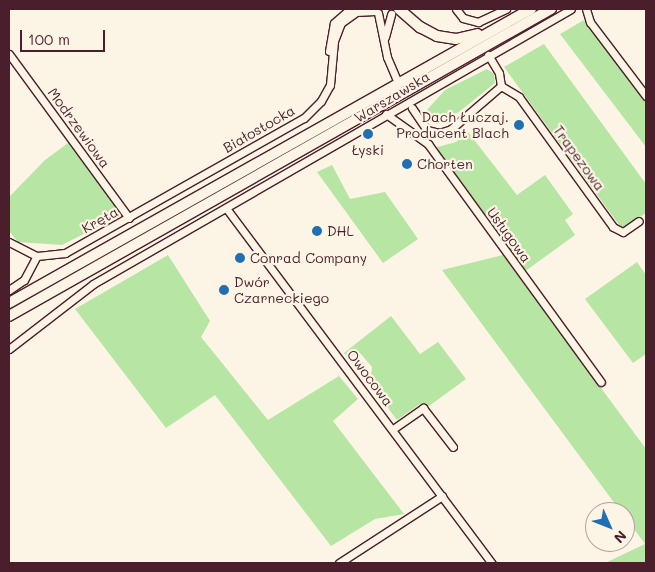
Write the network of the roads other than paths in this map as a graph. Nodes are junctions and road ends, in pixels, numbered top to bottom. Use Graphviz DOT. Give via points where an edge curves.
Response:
graph roads {
  1 [pos="350,9"];
  2 [pos="456,9"];
  3 [pos="506,9"];
  4 [pos="531,9"];
  5 [pos="551,9"];
  6 [pos="571,9"];
  7 [pos="586,9"];
  8 [pos="396,10"];
  9 [pos="376,11"];
  10 [pos="499,26"];
  11 [pos="384,45"];
  12 [pos="9,54"];
  13 [pos="488,55"];
  14 [pos="333,66"];
  15 [pos="396,78"];
  16 [pos="501,86"];
  17 [pos="646,96"];
  18 [pos="412,108"];
  19 [pos="386,114"];
  20 [pos="199,179"];
  21 [pos="226,208"];
  22 [pos="129,218"];
  23 [pos="639,221"];
  24 [pos="9,242"];
  25 [pos="37,256"];
  26 [pos="9,290"];
  27 [pos="9,303"];
  28 [pos="9,318"];
  29 [pos="9,349"];
  30 [pos="601,382"];
  31 [pos="393,429"];
  32 [pos="453,447"];
  33 [pos="442,496"];
  34 [pos="339,563"];
  35 [pos="492,563"];
  1 -- 14 [label="street, Białostocka" via="339,16 330,30"];
  2 -- 3 [label="street" via="463,18 478,22"];
  4 -- 10 [label="highway"];
  5 -- 28 [label="highway"];
  6 -- 13 [label="street, Warszawska"];
  7 -- 17 [label="street" via="590,22"];
  8 -- 9 [label="street, Białostocka"];
  8 -- 10 [label="highway" via="420,27 448,38 468,37"];
  8 -- 11 [label="street"];
  9 -- 11 [label="street"];
  9 -- 14 [label="street, Białostocka" via="356,12 341,23 334,41"];
  10 -- 27 [label="highway"];
  11 -- 15 [label="street"];
  12 -- 22 [label="street, Modrzewiowa"];
  13 -- 16 [label="street" via="500,73"];
  13 -- 19 [label="street, Warszawska"];
  14 -- 20 [label="street, Białostocka" via="326,94 304,118"];
  16 -- 18 [label="street" via="446,132 427,130"];
  16 -- 23 [label="street, Trapezowa" via="519,97 613,227 623,232"];
  19 -- 21 [label="street, Warszawska"];
  19 -- 30 [label="street, Usługowa" via="428,144"];
  20 -- 22 [label="street, Kręta"];
  21 -- 29 [label="street, Warszawska" via="93,284"];
  21 -- 31 [label="street, Owocowa"];
  22 -- 25 [label="street, Kręta" via="65,253"];
  24 -- 25 [label="street"];
  25 -- 26 [label="street" via="24,280"];
  31 -- 32 [label="street" via="423,408"];
  31 -- 33 [label="street, Owocowa"];
  33 -- 34 [label="street"];
  33 -- 35 [label="street, Owocowa"];
}
